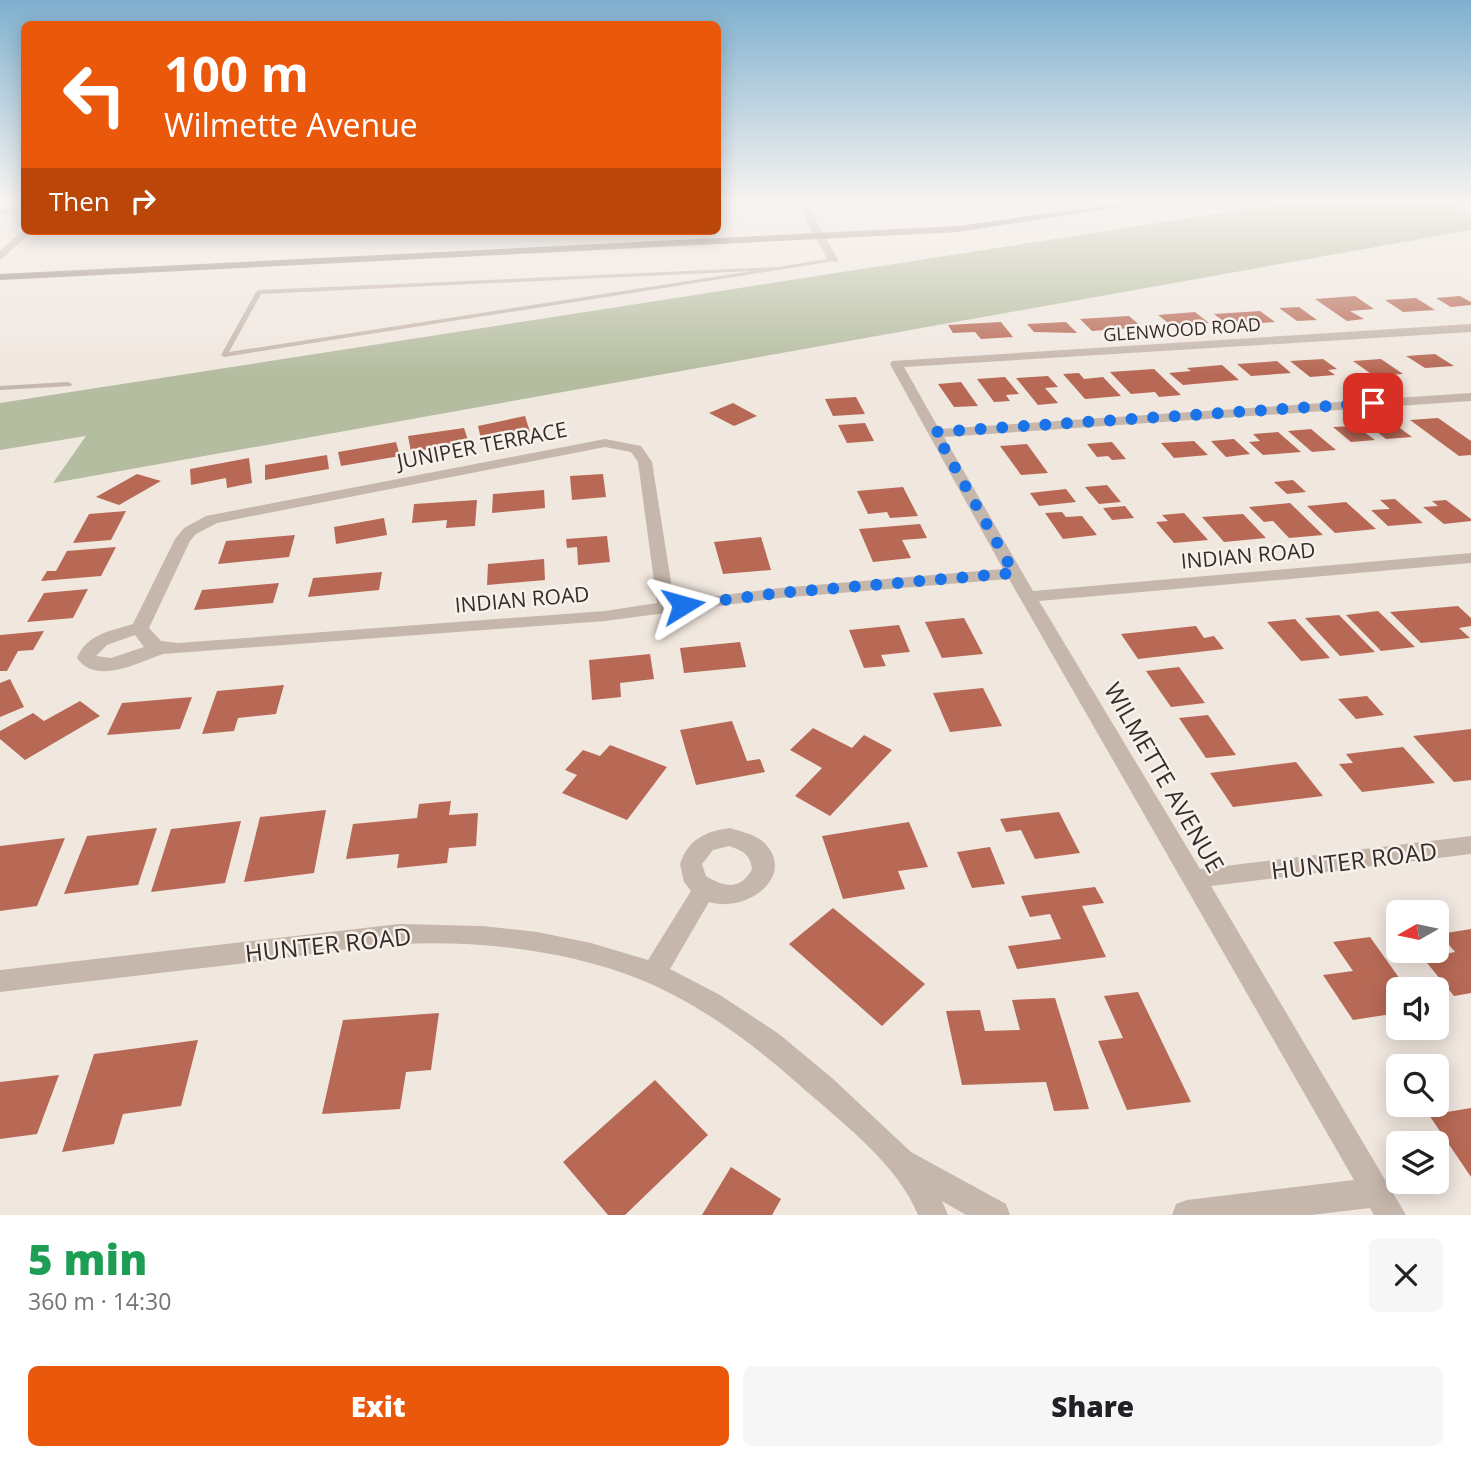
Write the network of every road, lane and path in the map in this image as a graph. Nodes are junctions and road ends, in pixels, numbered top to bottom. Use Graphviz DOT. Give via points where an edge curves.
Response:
graph roads {
  1 [pos="346,260"];
  2 [pos="833,260"];
  3 [pos="776,268"];
  4 [pos="606,276"];
  5 [pos="0,277"];
  6 [pos="611,295"];
  7 [pos="1471,328"];
  8 [pos="895,364"];
  9 [pos="68,384"];
  10 [pos="0,388"];
  11 [pos="1471,397"];
  12 [pos="1455,398"];
  13 [pos="1471,409"];
  14 [pos="935,432"];
  15 [pos="1471,558"];
  16 [pos="1014,573"];
  17 [pos="1029,597"];
  18 [pos="666,608"];
  19 [pos="140,628"];
  20 [pos="159,649"];
  21 [pos="1471,845"];
  22 [pos="1195,879"];
  23 [pos="704,890"];
  24 [pos="653,974"];
  25 [pos="0,981"];
  26 [pos="898,1158"];
  27 [pos="1385,1204"];
  28 [pos="933,1215"];
  29 [pos="995,1215"];
  30 [pos="1188,1215"];
  1 -- 5 [label="street"];
  2 -- 3 [label="lane"];
  3 -- 4 [label="lane"];
  3 -- 6 [label="lane"];
  4 -- 6 [label="lane"];
  4 -- 6 [label="lane" via="259,292 224,355"];
  7 -- 8 [label="street, GLENWOOD ROAD"];
  8 -- 14 [label="street, WILMETTE AVENUE"];
  9 -- 10 [label="lane"];
  11 -- 12 [label="street"];
  12 -- 13 [label="street"];
  12 -- 14 [label="street"];
  14 -- 16 [label="street, WILMETTE AVENUE"];
  15 -- 17 [label="street, INDIAN ROAD"];
  16 -- 17 [label="street, WILMETTE AVENUE"];
  16 -- 18 [label="street, INDIAN ROAD" via="779,593"];
  17 -- 22 [label="street, WILMETTE AVENUE"];
  18 -- 19 [label="street, JUNIPER TERRACE" via="645,462 636,449 617,444 224,515 201,524 183,540"];
  18 -- 20 [label="street, INDIAN ROAD"];
  19 -- 20 [label="street" via="144,638"];
  19 -- 20 [label="street, INDIAN ROAD" via="98,642 86,658 95,665 109,665"];
  21 -- 22 [label="street, HUNTER ROAD"];
  22 -- 27 [label="street, WILMETTE AVENUE"];
  23 -- 24 [label="street"];
  24 -- 25 [label="street, HUNTER ROAD" via="619,961 520,939 436,933"];
  24 -- 26 [label="street, HUNTER ROAD" via="754,1031 807,1072"];
  26 -- 28 [label="street, HUNTER ROAD"];
  26 -- 29 [label="street, HUNTER ROAD"];
  27 -- 30 [label="street"];
}
